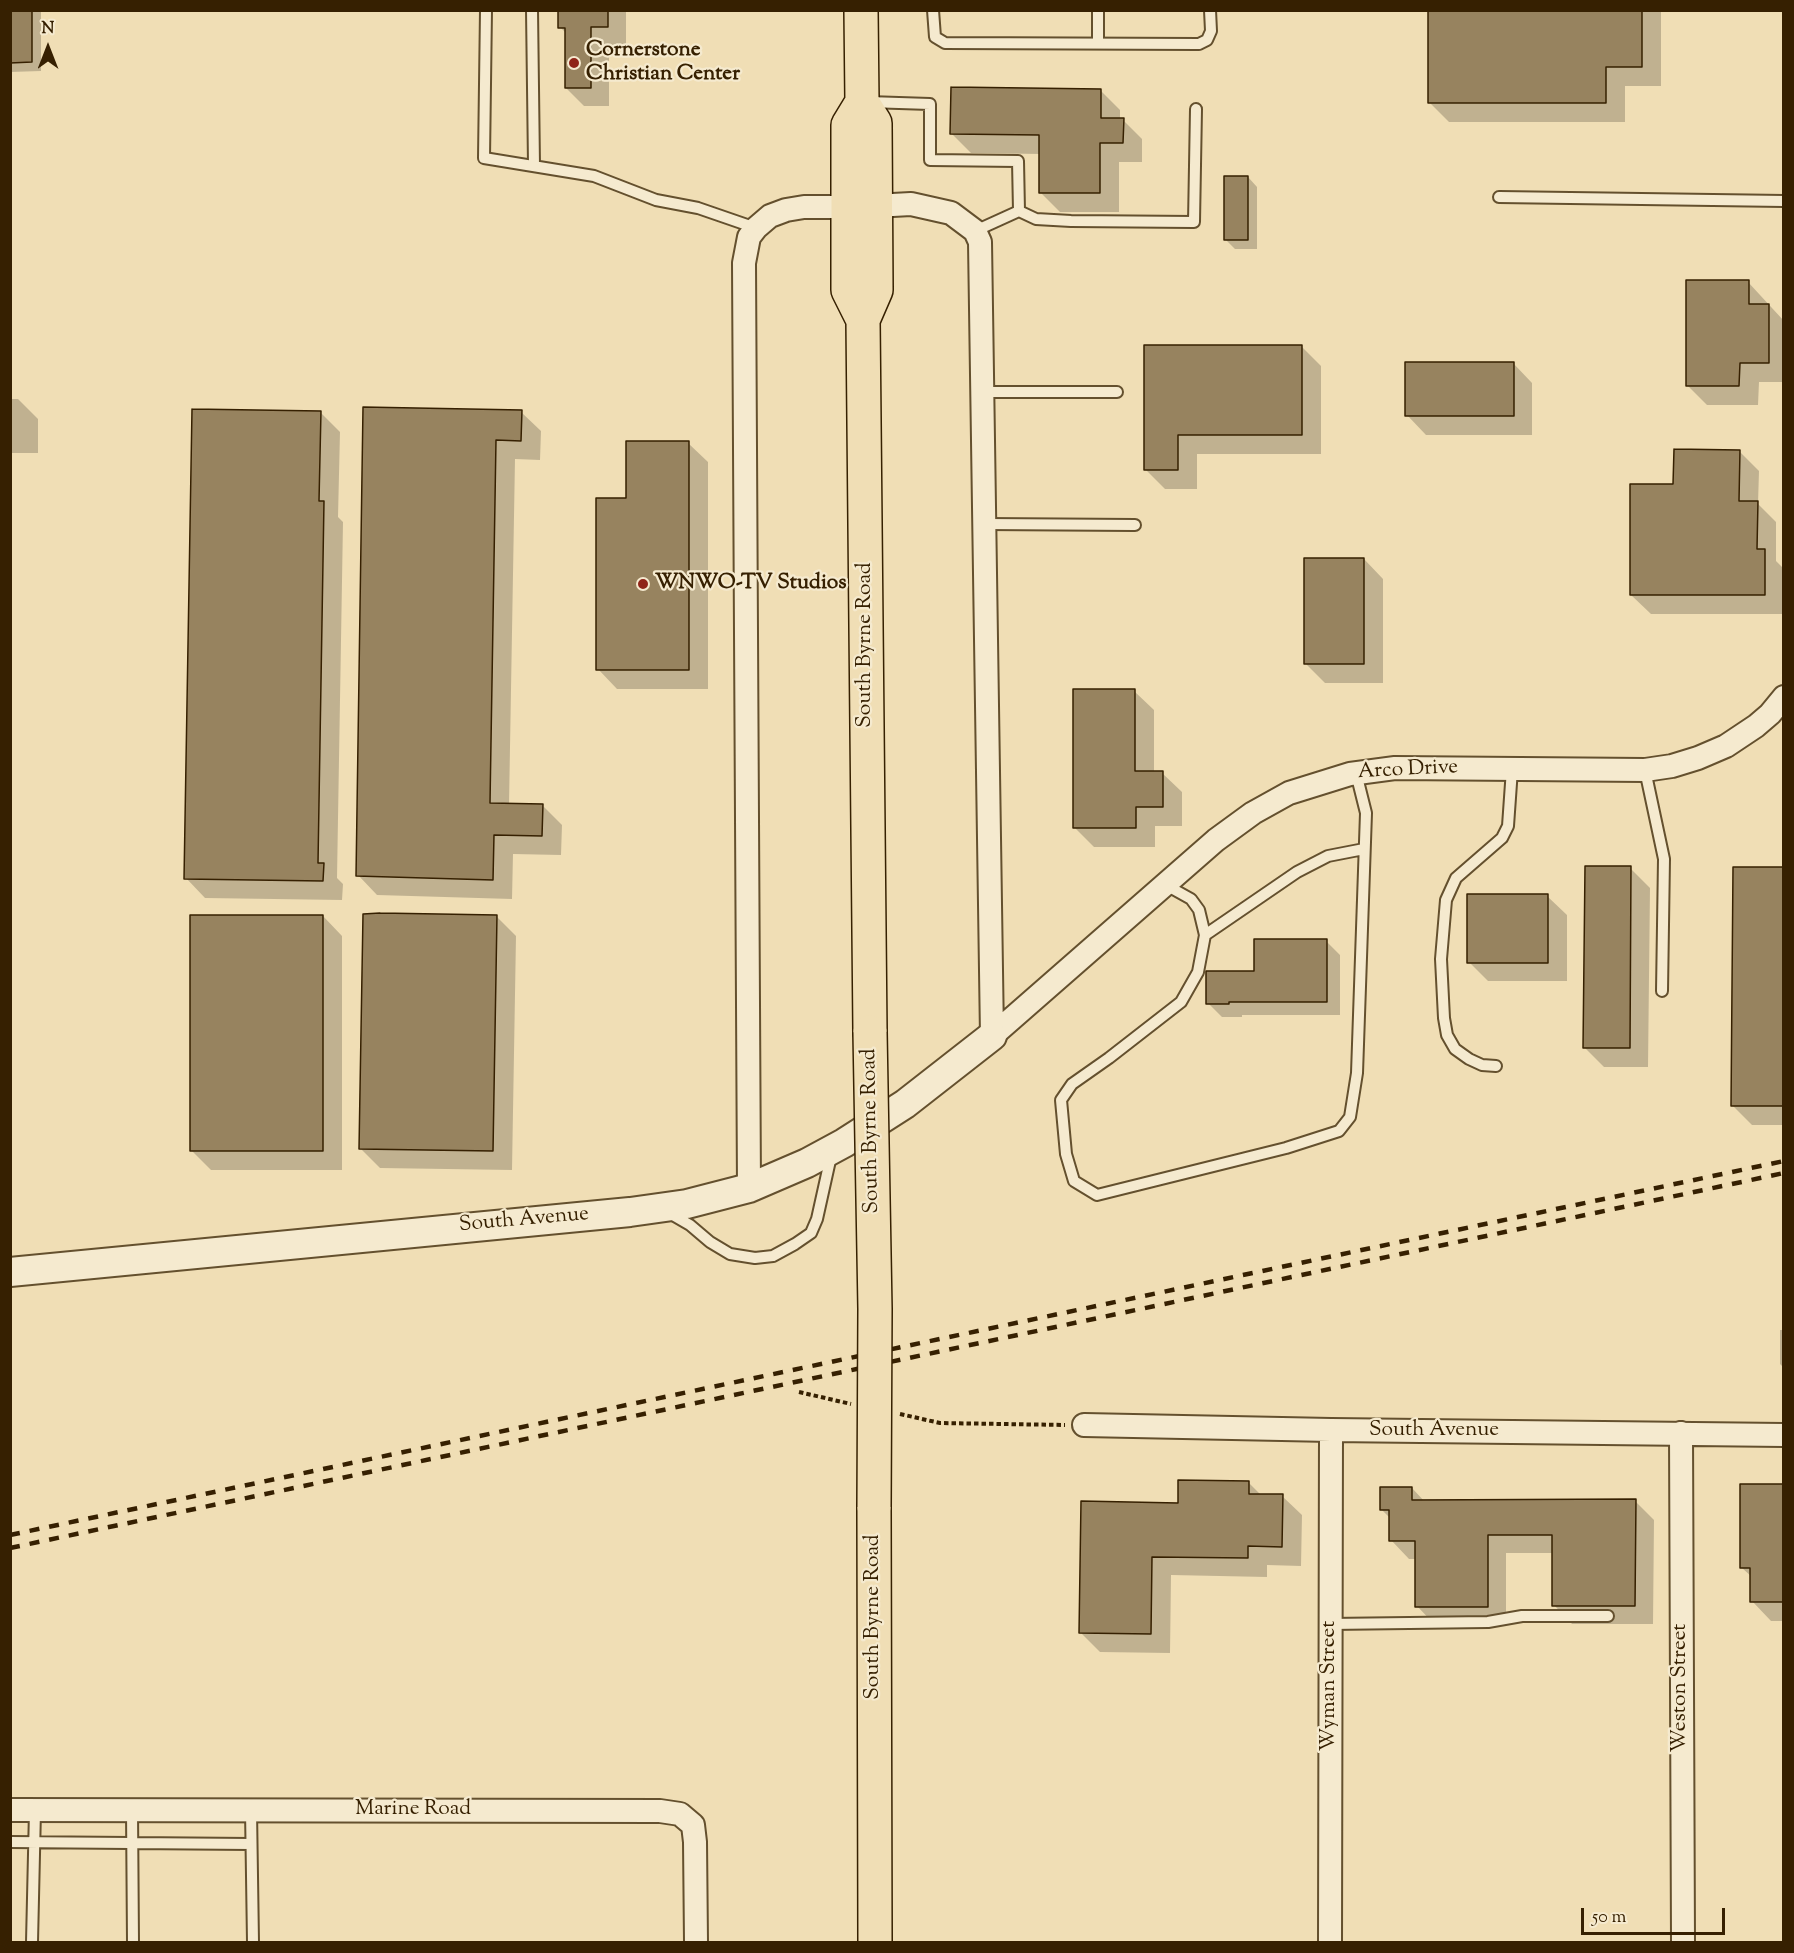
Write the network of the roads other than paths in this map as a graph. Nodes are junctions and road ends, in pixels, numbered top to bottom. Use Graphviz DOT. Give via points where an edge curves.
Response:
graph roads {
  1 [pos="486,10"];
  2 [pos="532,10"];
  3 [pos="861,10"];
  4 [pos="933,10"];
  5 [pos="1098,10"];
  6 [pos="1210,10"];
  7 [pos="1098,43"];
  8 [pos="862,102"];
  9 [pos="1196,109"];
  10 [pos="534,165"];
  11 [pos="1499,196"];
  12 [pos="1784,201"];
  13 [pos="861,206"];
  14 [pos="1019,211"];
  15 [pos="756,228"];
  16 [pos="975,231"];
  17 [pos="983,392"];
  18 [pos="1117,392"];
  19 [pos="985,524"];
  20 [pos="1135,525"];
  21 [pos="1784,697"];
  22 [pos="1512,769"];
  23 [pos="1645,770"];
  24 [pos="1356,773"];
  25 [pos="1364,849"];
  26 [pos="1164,884"];
  27 [pos="1205,935"];
  28 [pos="1662,991"];
  29 [pos="992,1035"];
  30 [pos="1496,1066"];
  31 [pos="832,1149"];
  32 [pos="749,1188"];
  33 [pos="658,1208"];
  34 [pos="10,1272"];
  35 [pos="1084,1425"];
  36 [pos="1331,1431"];
  37 [pos="1681,1433"];
  38 [pos="1784,1434"];
  39 [pos="1608,1616"];
  40 [pos="1330,1624"];
  41 [pos="10,1810"];
  42 [pos="35,1810"];
  43 [pos="132,1810"];
  44 [pos="251,1810"];
  45 [pos="10,1842"];
  46 [pos="34,1842"];
  47 [pos="132,1843"];
  48 [pos="251,1844"];
  49 [pos="32,1942"];
  50 [pos="133,1942"];
  51 [pos="253,1942"];
  52 [pos="696,1942"];
  53 [pos="875,1942"];
  54 [pos="1330,1942"];
  55 [pos="1683,1942"];
  1 -- 10 [label="lane" via="484,158"];
  2 -- 10 [label="lane"];
  3 -- 8 [label="main road, South Byrne Road"];
  4 -- 7 [label="lane" via="935,37 945,43"];
  5 -- 7 [label="lane"];
  6 -- 7 [label="lane" via="1211,31 1207,40 1199,44"];
  8 -- 13 [label="main road, South Byrne Road" via="848,125"];
  8 -- 14 [label="lane" via="930,104 930,160 1018,161"];
  9 -- 14 [label="lane" via="1194,222 1036,219"];
  10 -- 15 [label="lane" via="594,176 656,200 698,208"];
  11 -- 12 [label="lane"];
  13 -- 15 [label="street" via="786,210 770,216"];
  13 -- 16 [label="street" via="911,204 939,209 960,218"];
  13 -- 53 [label="main road, South Byrne Road, bridge" via="848,290 863,320 875,1309"];
  14 -- 16 [label="lane"];
  15 -- 32 [label="street" via="746,248 744,274"];
  16 -- 17 [label="street" via="980,242"];
  17 -- 18 [label="lane"];
  17 -- 19 [label="street"];
  19 -- 20 [label="lane"];
  19 -- 29 [label="street"];
  21 -- 23 [label="street, Arco Drive" via="1756,726 1726,746 1681,763"];
  22 -- 23 [label="street, Arco Drive"];
  22 -- 24 [label="street, Arco Drive" via="1395,768"];
  22 -- 30 [label="lane" via="1510,813 1502,838 1456,878 1446,900 1442,959 1447,1035 1455,1049 1469,1059"];
  23 -- 28 [label="lane" via="1664,859"];
  24 -- 25 [label="lane" via="1366,813"];
  24 -- 26 [label="street, Arco Drive" via="1289,793 1253,813"];
  25 -- 27 [label="lane" via="1328,856 1297,872"];
  25 -- 27 [label="lane" via="1357,1073 1350,1117 1339,1131 1286,1148 1097,1195 1074,1181 1066,1154 1061,1100 1072,1084 1181,1002 1198,972"];
  26 -- 27 [label="lane" via="1191,899 1199,910"];
  26 -- 29 [label="street, Arco Drive"];
  29 -- 31 [label="street, South Avenue" via="906,1104"];
  31 -- 32 [label="street, South Avenue"];
  31 -- 33 [label="lane" via="811,1233 773,1256 730,1254 677,1216"];
  32 -- 33 [label="street, South Avenue"];
  33 -- 34 [label="street, South Avenue"];
  35 -- 36 [label="street, South Avenue"];
  36 -- 37 [label="street, South Avenue"];
  36 -- 40 [label="street, Wyman Street"];
  37 -- 38 [label="street, South Avenue"];
  37 -- 55 [label="street, Weston Street"];
  39 -- 40 [label="lane"];
  40 -- 54 [label="street, Wyman Street"];
  41 -- 42 [label="street, Marine Road"];
  42 -- 43 [label="street, Marine Road"];
  42 -- 46 [label="lane"];
  43 -- 44 [label="street, Marine Road"];
  43 -- 47 [label="lane"];
  44 -- 48 [label="lane"];
  44 -- 52 [label="street, Marine Road" via="680,1814 693,1825"];
  45 -- 46 [label="lane"];
  46 -- 47 [label="lane"];
  46 -- 49 [label="lane"];
  47 -- 48 [label="lane"];
  47 -- 50 [label="lane"];
  48 -- 51 [label="lane"];
}
